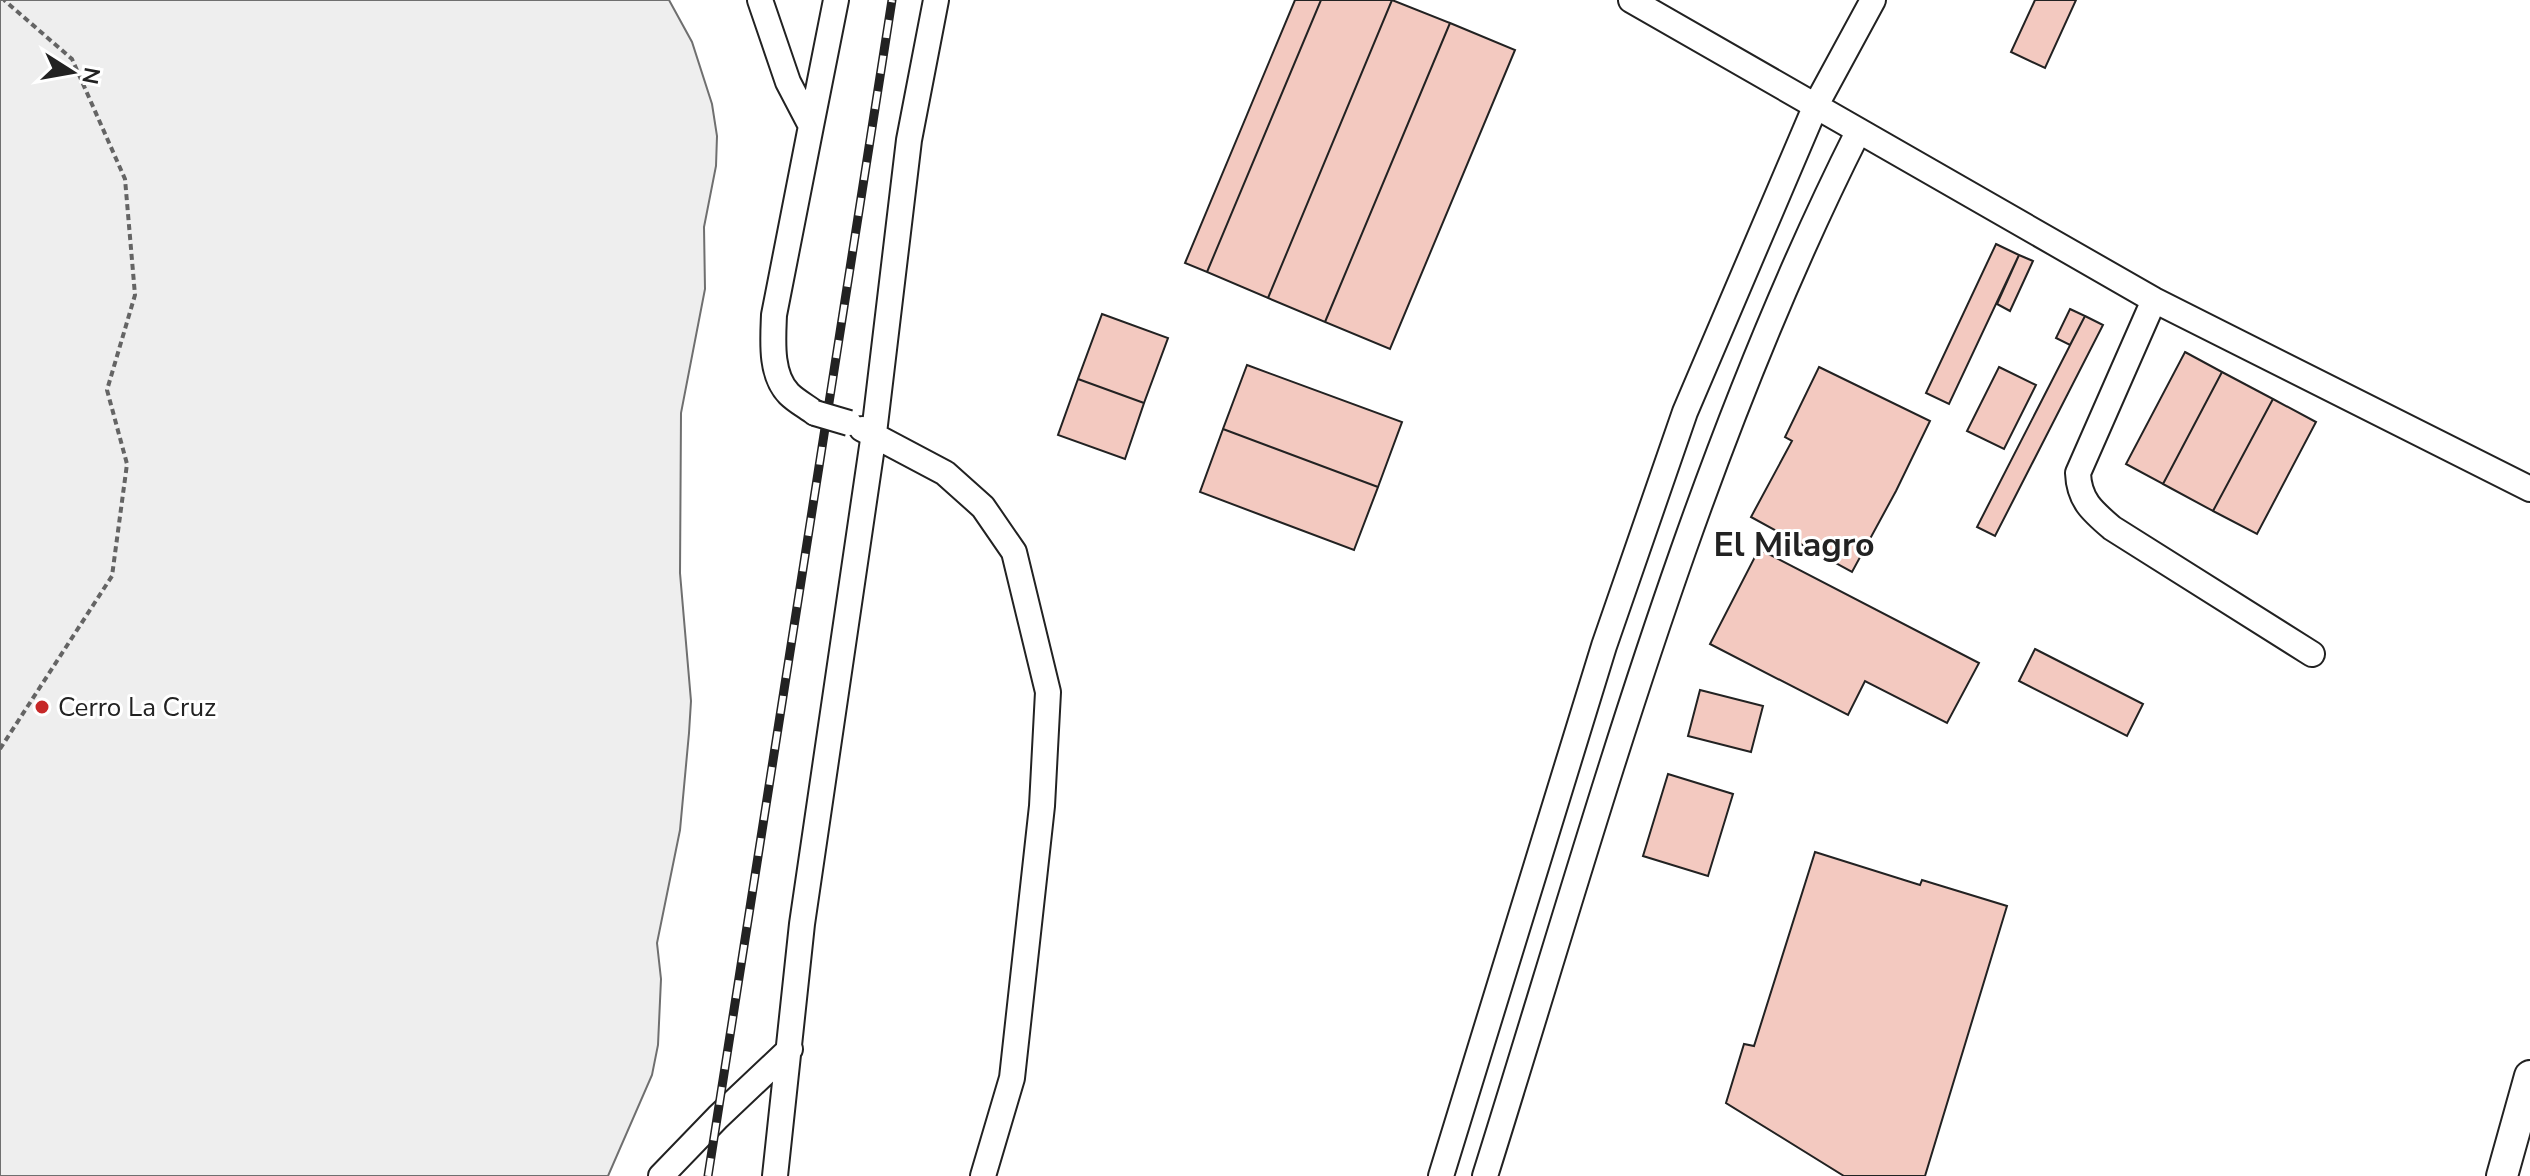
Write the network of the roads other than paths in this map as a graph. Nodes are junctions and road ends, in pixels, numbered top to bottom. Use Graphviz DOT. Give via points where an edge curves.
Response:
graph roads {
  1 [pos="760,0"];
  2 [pos="836,0"];
  3 [pos="936,0"];
  4 [pos="1631,0"];
  5 [pos="1873,0"];
  6 [pos="1816,105"];
  7 [pos="811,126"];
  8 [pos="1858,132"];
  9 [pos="2154,300"];
  10 [pos="1685,412"];
  11 [pos="874,433"];
  12 [pos="1724,433"];
  13 [pos="2530,489"];
  14 [pos="2312,654"];
  15 [pos="1549,826"];
  16 [pos="1590,839"];
  17 [pos="790,1049"];
  18 [pos="2530,1076"];
  19 [pos="661,1176"];
  20 [pos="775,1176"];
  21 [pos="983,1176"];
  22 [pos="1441,1176"];
  23 [pos="1485,1176"];
  24 [pos="2502,1176"];
  1 -- 7 [label="street" via="788,82"];
  2 -- 7 [label="street"];
  3 -- 11 [label="street" via="909,140"];
  4 -- 6 [label="street"];
  5 -- 6 [label="street"];
  6 -- 8 [label="street"];
  6 -- 10 [label="street"];
  7 -- 11 [label="street, bridge" via="774,315 776,369 788,393 815,413"];
  8 -- 9 [label="street"];
  8 -- 12 [label="street"];
  9 -- 13 [label="street"];
  9 -- 14 [label="street" via="2078,473 2083,499 2112,528"];
  10 -- 12 [label="street"];
  10 -- 15 [label="street"];
  11 -- 17 [label="street" via="802,924"];
  11 -- 21 [label="street" via="945,473 983,507 1014,552 1048,692 1042,806 1012,1078"];
  12 -- 16 [label="street"];
  15 -- 16 [label="street"];
  15 -- 22 [label="street"];
  16 -- 23 [label="street"];
  17 -- 19 [label="street"];
  17 -- 20 [label="street"];
  18 -- 24 [label="main road"];
}
